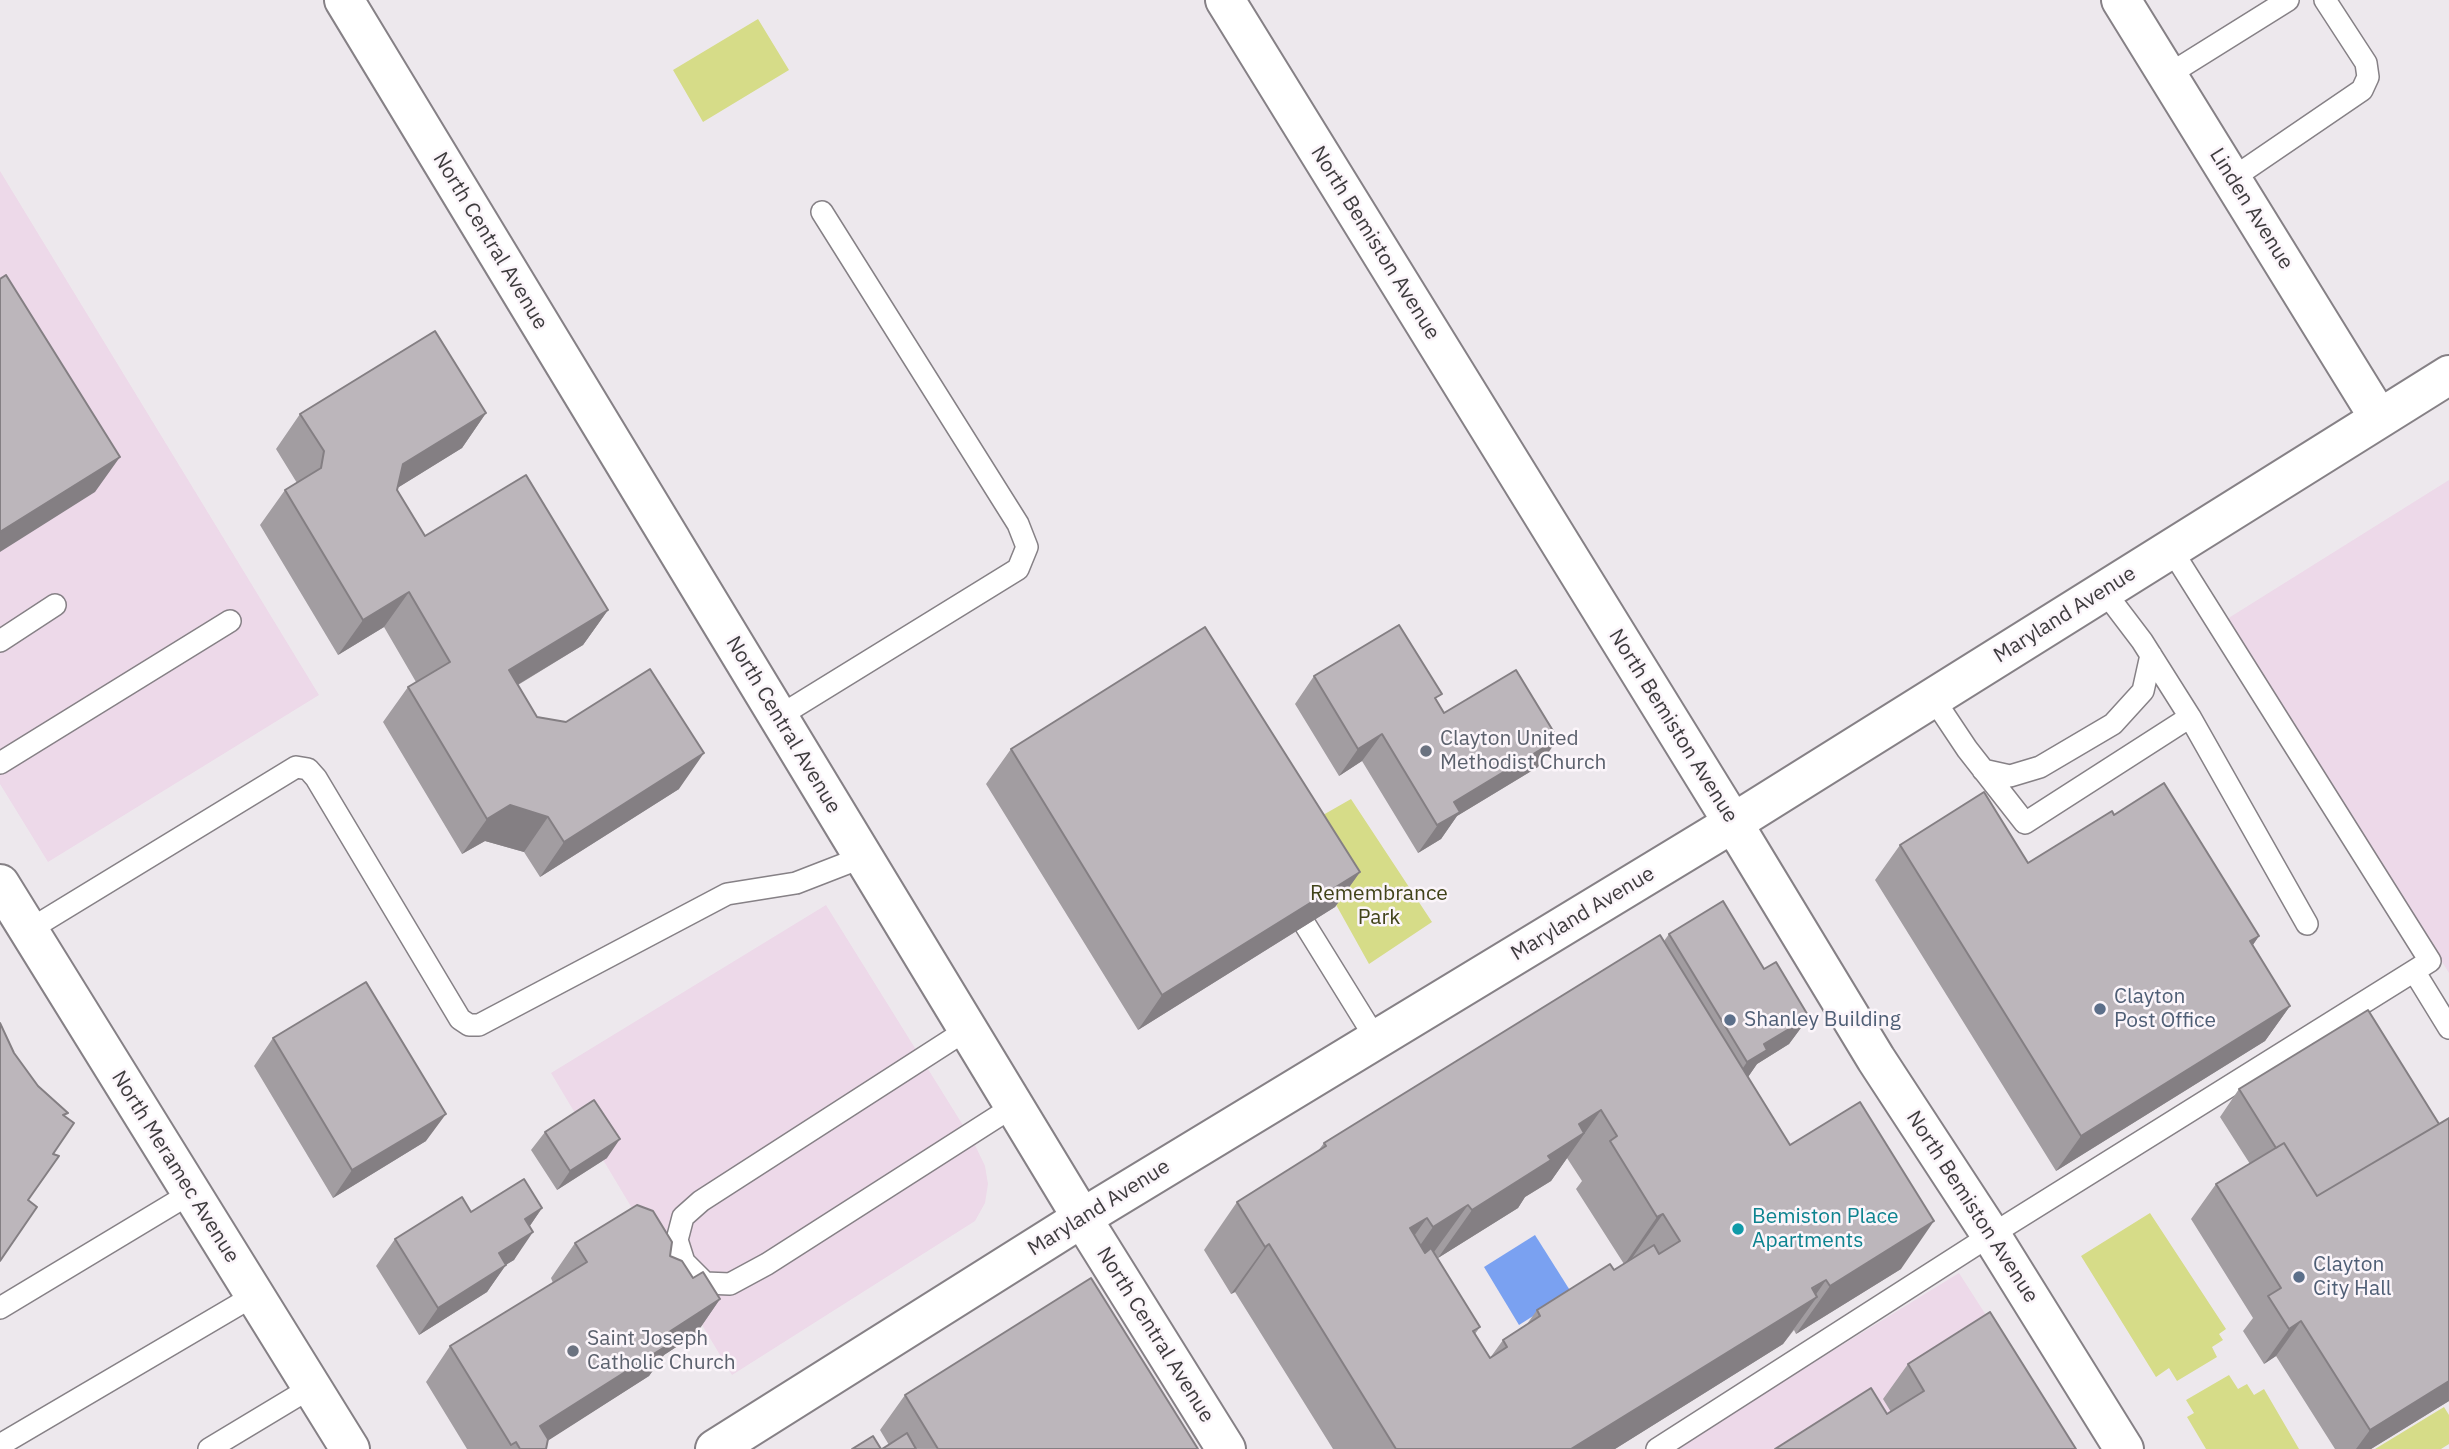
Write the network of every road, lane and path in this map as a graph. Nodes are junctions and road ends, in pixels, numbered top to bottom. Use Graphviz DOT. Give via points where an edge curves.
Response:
graph roads {
  1 [pos="344,0"];
  2 [pos="1225,0"];
  3 [pos="2121,0"];
  4 [pos="2288,0"];
  5 [pos="2325,0"];
  6 [pos="2168,75"];
  7 [pos="2233,178"];
  8 [pos="822,212"];
  9 [pos="2449,375"];
  10 [pos="2379,418"];
  11 [pos="2171,549"];
  12 [pos="2104,591"];
  13 [pos="55,605"];
  14 [pos="230,621"];
  15 [pos="0,642"];
  16 [pos="2151,655"];
  17 [pos="1933,698"];
  18 [pos="778,717"];
  19 [pos="2190,717"];
  20 [pos="0,763"];
  21 [pos="1983,770"];
  22 [pos="1733,823"];
  23 [pos="863,857"];
  24 [pos="0,884"];
  25 [pos="2307,924"];
  26 [pos="1306,926"];
  27 [pos="29,930"];
  28 [pos="2414,971"];
  29 [pos="2449,1028"];
  30 [pos="968,1030"];
  31 [pos="1376,1039"];
  32 [pos="1014,1106"];
  33 [pos="191,1193"];
  34 [pos="1082,1218"];
  35 [pos="1991,1236"];
  36 [pos="255,1295"];
  37 [pos="0,1308"];
  38 [pos="312,1387"];
  39 [pos="344,1443"];
  40 [pos="0,1445"];
  41 [pos="209,1449"];
  42 [pos="715,1449"];
  43 [pos="1226,1449"];
  44 [pos="1657,1449"];
  45 [pos="2124,1449"];
  1 -- 18 [label="street, North Central Avenue"];
  2 -- 22 [label="street, North Bemiston Avenue"];
  3 -- 6 [label="street, Linden Avenue"];
  4 -- 6 [label="lane"];
  5 -- 7 [label="lane" via="2366,63 2368,77 2362,90"];
  6 -- 7 [label="street, Linden Avenue"];
  7 -- 10 [label="street, Linden Avenue"];
  8 -- 18 [label="lane" via="1018,524 1027,547 1018,569"];
  9 -- 10 [label="street, Maryland Avenue"];
  10 -- 11 [label="street, Maryland Avenue"];
  11 -- 12 [label="street, Maryland Avenue"];
  11 -- 28 [label="lane" via="2430,961"];
  12 -- 16 [label="lane"];
  12 -- 17 [label="street, Maryland Avenue"];
  13 -- 15 [label="lane"];
  14 -- 20 [label="lane"];
  16 -- 19 [label="lane"];
  16 -- 21 [label="lane" via="2143,691 2113,724 2040,767 2010,776"];
  17 -- 21 [label="lane"];
  17 -- 22 [label="street, Maryland Avenue"];
  18 -- 23 [label="street, North Central Avenue"];
  19 -- 21 [label="lane" via="2025,823"];
  19 -- 25 [label="lane"];
  22 -- 31 [label="street, Maryland Avenue"];
  22 -- 35 [label="street, North Bemiston Avenue" via="1876,1059"];
  23 -- 27 [label="lane" via="796,883 727,894 479,1025 469,1025 460,1019 316,778 308,769 296,767"];
  23 -- 30 [label="street, North Central Avenue"];
  24 -- 27 [label="street, North Meramec Avenue"];
  26 -- 31 [label="lane"];
  27 -- 33 [label="street, North Meramec Avenue"];
  28 -- 29 [label="lane"];
  28 -- 35 [label="lane"];
  30 -- 32 [label="street, North Central Avenue"];
  30 -- 32 [label="lane" via="701,1202 683,1217 677,1240 684,1262 705,1283 730,1284"];
  31 -- 34 [label="street, Maryland Avenue"];
  32 -- 34 [label="street, North Central Avenue"];
  33 -- 36 [label="street, North Meramec Avenue"];
  33 -- 37 [label="lane"];
  34 -- 42 [label="street, Maryland Avenue"];
  34 -- 43 [label="street, North Central Avenue"];
  35 -- 44 [label="lane"];
  35 -- 45 [label="street, North Bemiston Avenue"];
  36 -- 38 [label="street, North Meramec Avenue"];
  36 -- 40 [label="lane"];
  38 -- 39 [label="street, North Meramec Avenue"];
  38 -- 41 [label="lane"];
}
